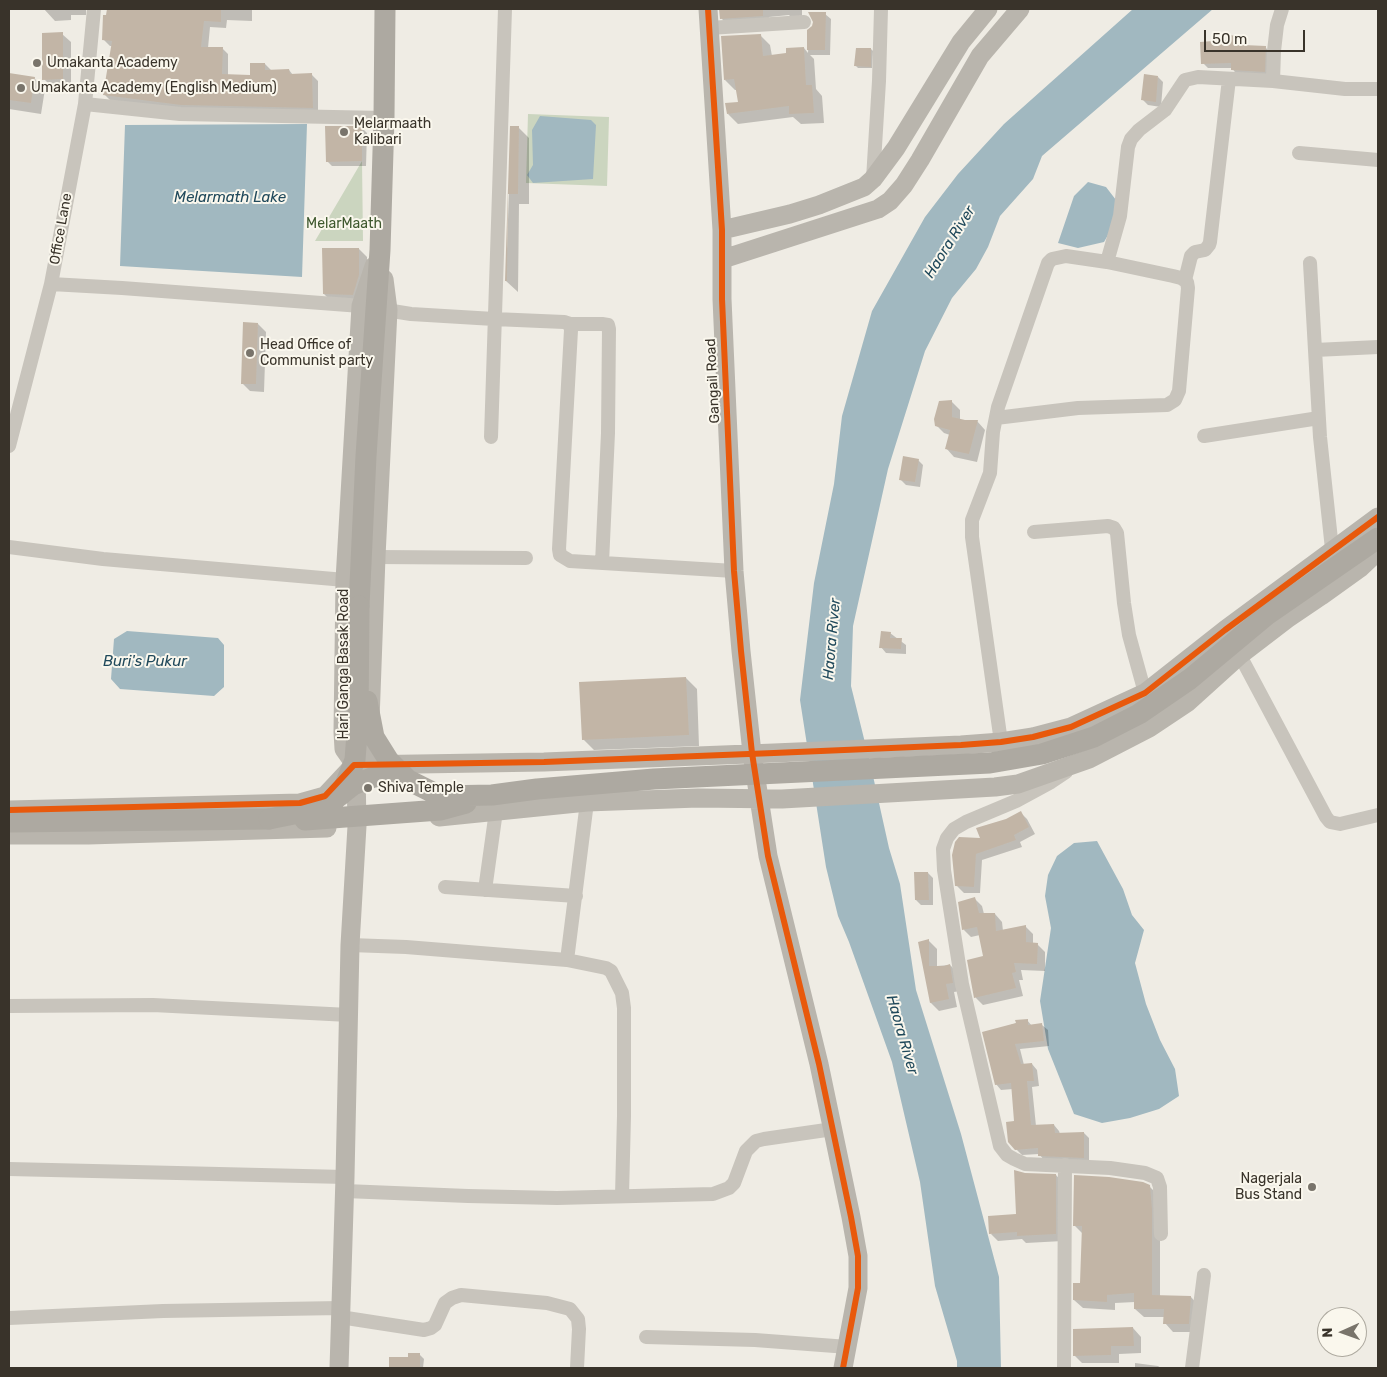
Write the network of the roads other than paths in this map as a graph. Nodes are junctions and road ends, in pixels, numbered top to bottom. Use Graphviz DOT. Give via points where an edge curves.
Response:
graph roads {
  1 [pos="94,9"];
  2 [pos="385,9"];
  3 [pos="505,9"];
  4 [pos="708,9"];
  5 [pos="881,9"];
  6 [pos="988,9"];
  7 [pos="1020,9"];
  8 [pos="1282,9"];
  9 [pos="804,22"];
  10 [pos="709,28"];
  11 [pos="1229,79"];
  12 [pos="1273,81"];
  13 [pos="1378,89"];
  14 [pos="85,104"];
  15 [pos="384,118"];
  16 [pos="1299,154"];
  17 [pos="1378,160"];
  18 [pos="873,179"];
  19 [pos="722,230"];
  20 [pos="723,259"];
  21 [pos="1107,262"];
  22 [pos="1310,263"];
  23 [pos="1185,280"];
  24 [pos="51,284"];
  25 [pos="375,308"];
  26 [pos="494,319"];
  27 [pos="570,324"];
  28 [pos="1378,347"];
  29 [pos="1315,350"];
  30 [pos="996,418"];
  31 [pos="1319,418"];
  32 [pos="1204,436"];
  33 [pos="491,437"];
  34 [pos="9,446"];
  35 [pos="1378,517"];
  36 [pos="1034,532"];
  37 [pos="1378,538"];
  38 [pos="9,547"];
  39 [pos="1332,549"];
  40 [pos="1378,551"];
  41 [pos="376,556"];
  42 [pos="526,558"];
  43 [pos="602,563"];
  44 [pos="734,571"];
  45 [pos="345,580"];
  46 [pos="360,606"];
  47 [pos="1224,630"];
  48 [pos="1240,655"];
  49 [pos="1145,693"];
  50 [pos="1001,742"];
  51 [pos="752,753"];
  52 [pos="1089,759"];
  53 [pos="356,766"];
  54 [pos="408,780"];
  55 [pos="341,795"];
  56 [pos="760,799"];
  57 [pos="587,802"];
  58 [pos="494,803"];
  59 [pos="9,810"];
  60 [pos="1378,815"];
  61 [pos="269,819"];
  62 [pos="9,822"];
  63 [pos="356,826"];
  64 [pos="9,835"];
  65 [pos="445,887"];
  66 [pos="485,890"];
  67 [pos="576,896"];
  68 [pos="350,945"];
  69 [pos="567,960"];
  70 [pos="9,1006"];
  71 [pos="349,1015"];
  72 [pos="833,1129"];
  73 [pos="1065,1165"];
  74 [pos="9,1169"];
  75 [pos="345,1184"];
  76 [pos="622,1196"];
  77 [pos="1160,1234"];
  78 [pos="1204,1275"];
  79 [pos="340,1313"];
  80 [pos="9,1318"];
  81 [pos="646,1337"];
  82 [pos="848,1347"];
  83 [pos="339,1368"];
  84 [pos="577,1368"];
  85 [pos="843,1368"];
  86 [pos="1064,1368"];
  87 [pos="1192,1368"];
  1 -- 14 [label="street, Office Lane"];
  2 -- 15 [label="main road"];
  3 -- 26 [label="street"];
  4 -- 10 [label="street, Gangail Road"];
  5 -- 18 [label="street"];
  6 -- 18 [label="street" via="961,42 896,148"];
  7 -- 20 [label="street" via="980,56 920,160 890,200 878,209"];
  8 -- 12 [label="street" via="1277,25"];
  9 -- 10 [label="street"];
  10 -- 19 [label="street, Gangail Road"];
  11 -- 12 [label="street"];
  11 -- 21 [label="street" via="1198,77 1185,80 1165,110 1131,139 1120,216"];
  11 -- 23 [label="street" via="1210,245 1191,256"];
  12 -- 13 [label="street"];
  14 -- 15 [label="street" via="180,114"];
  14 -- 24 [label="street, Office Lane"];
  15 -- 25 [label="main road"];
  16 -- 17 [label="street"];
  18 -- 19 [label="street" via="819,205"];
  19 -- 20 [label="street, Gangail Road"];
  20 -- 44 [label="street, Gangail Road"];
  21 -- 23 [label="street"];
  21 -- 30 [label="street" via="1066,256 1048,263"];
  22 -- 29 [label="street"];
  23 -- 30 [label="street" via="1188,288 1179,391 1167,406 1078,408"];
  24 -- 25 [label="street"];
  24 -- 34 [label="street, Office Lane"];
  25 -- 26 [label="street" via="411,314"];
  25 -- 41 [label="street, Hari Ganga Basak Road"];
  25 -- 45 [label="street, Hari Ganga Basak Road"];
  25 -- 46 [label="main road"];
  26 -- 27 [label="street"];
  26 -- 33 [label="street"];
  27 -- 43 [label="street" via="559,549 560,555 570,561"];
  27 -- 43 [label="street" via="602,324 608,325 609,329"];
  28 -- 29 [label="street"];
  29 -- 31 [label="street"];
  30 -- 50 [label="street" via="990,473 972,520 972,537"];
  31 -- 32 [label="street"];
  31 -- 39 [label="street"];
  35 -- 39 [label="street"];
  36 -- 49 [label="street" via="1114,528 1129,636"];
  37 -- 58 [label="main road, bridge" via="1268,614 1165,697 1117,727 1042,754 990,762 654,779 546,788"];
  38 -- 45 [label="street" via="113,560"];
  39 -- 47 [label="street"];
  40 -- 48 [label="street" via="1360,568"];
  41 -- 42 [label="street"];
  41 -- 53 [label="street, Hari Ganga Basak Road" via="369,748"];
  43 -- 44 [label="street"];
  44 -- 51 [label="street, Gangail Road"];
  45 -- 53 [label="street, Hari Ganga Basak Road" via="344,749"];
  46 -- 54 [label="main road, bridge" via="367,701 374,736 389,761"];
  46 -- 55 [label="main road, bridge" via="355,760"];
  47 -- 48 [label="street"];
  47 -- 49 [label="street"];
  48 -- 52 [label="street" via="1188,702 1149,728"];
  48 -- 60 [label="street" via="1330,822 1340,824"];
  49 -- 50 [label="street" via="1071,727"];
  50 -- 51 [label="street"];
  51 -- 53 [label="street"];
  51 -- 56 [label="street, Gangail Road"];
  52 -- 56 [label="street" via="1018,784 995,787"];
  52 -- 73 [label="street" via="1022,798 954,829 943,850 962,984 1000,1146 1014,1159 1026,1164"];
  53 -- 59 [label="street" via="325,796 300,803"];
  53 -- 63 [label="street"];
  54 -- 55 [label="main road, bridge" via="374,777 353,785"];
  54 -- 58 [label="main road, bridge" via="440,796"];
  55 -- 61 [label="main road, bridge" via="324,808"];
  56 -- 57 [label="street"];
  56 -- 72 [label="street, Gangail Road" via="768,856"];
  57 -- 58 [label="street"];
  57 -- 67 [label="street"];
  58 -- 61 [label="main road, bridge" via="292,821"];
  58 -- 63 [label="street"];
  58 -- 66 [label="street"];
  61 -- 62 [label="main road"];
  63 -- 64 [label="street" via="309,830"];
  63 -- 68 [label="street"];
  65 -- 66 [label="street"];
  66 -- 67 [label="street"];
  67 -- 69 [label="street"];
  68 -- 69 [label="street"];
  68 -- 71 [label="street"];
  69 -- 76 [label="street" via="606,968 622,993"];
  70 -- 71 [label="street" via="154,1005"];
  71 -- 75 [label="street"];
  72 -- 76 [label="street" via="756,1141 746,1151 730,1188 713,1194"];
  72 -- 82 [label="street, Gangail Road" via="858,1256 858,1288"];
  73 -- 77 [label="street" via="1110,1168 1157,1178 1160,1187"];
  73 -- 86 [label="street"];
  74 -- 75 [label="street"];
  75 -- 76 [label="street" via="488,1197"];
  75 -- 79 [label="street"];
  78 -- 87 [label="street"];
  79 -- 80 [label="street" via="163,1311"];
  79 -- 83 [label="street"];
  79 -- 84 [label="street" via="424,1330 435,1324 445,1303 461,1295 547,1303 570,1309 578,1319"];
  81 -- 82 [label="street"];
  82 -- 85 [label="street, Gangail Road"];
}
